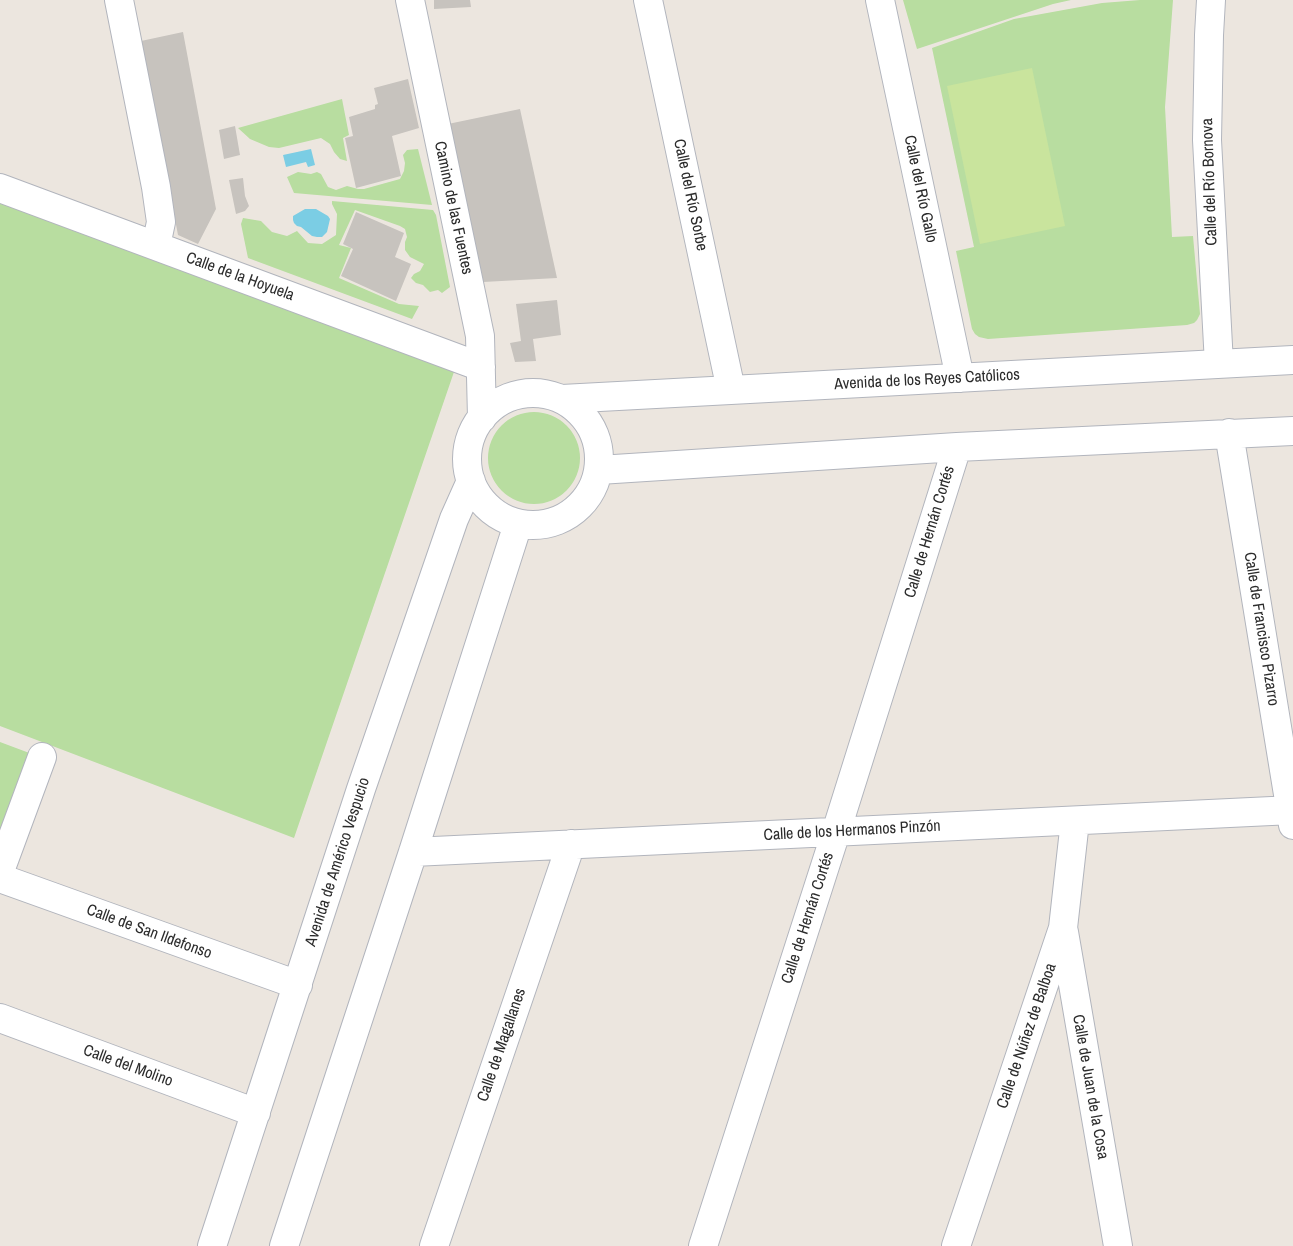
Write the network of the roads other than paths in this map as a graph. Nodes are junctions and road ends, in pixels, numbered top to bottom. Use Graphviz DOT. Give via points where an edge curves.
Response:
graph roads {
  1 [pos="119,0"];
  2 [pos="410,0"];
  3 [pos="648,0"];
  4 [pos="880,0"];
  5 [pos="1212,0"];
  6 [pos="0,188"];
  7 [pos="156,246"];
  8 [pos="1293,360"];
  9 [pos="1219,364"];
  10 [pos="481,367"];
  11 [pos="960,378"];
  12 [pos="731,390"];
  13 [pos="562,399"];
  14 [pos="482,418"];
  15 [pos="1293,430"];
  16 [pos="1229,433"];
  17 [pos="957,447"];
  18 [pos="599,470"];
  19 [pos="471,481"];
  20 [pos="518,524"];
  21 [pos="42,757"];
  22 [pos="1292,815"];
  23 [pos="1075,821"];
  24 [pos="836,832"];
  25 [pos="571,844"];
  26 [pos="413,852"];
  27 [pos="0,871"];
  28 [pos="0,878"];
  29 [pos="1063,928"];
  30 [pos="298,985"];
  31 [pos="0,1018"];
  32 [pos="256,1113"];
  33 [pos="212,1246"];
  34 [pos="284,1246"];
  35 [pos="434,1246"];
  36 [pos="702,1246"];
  37 [pos="956,1246"];
  38 [pos="1118,1246"];
  1 -- 7 [label="street" via="156,188 160,222"];
  2 -- 10 [label="street, Camino de las Fuentes" via="480,336"];
  3 -- 12 [label="street, Calle del Río Sorbe"];
  4 -- 11 [label="street, Calle del Río Gallo"];
  5 -- 9 [label="street, Calle del Río Bornova" via="1206,140"];
  6 -- 7 [label="street, Calle de la Hoyuela"];
  7 -- 10 [label="street, Calle de la Hoyuela"];
  8 -- 9 [label="street, Avenida de los Reyes Católicos"];
  9 -- 11 [label="street, Avenida de los Reyes Católicos"];
  10 -- 14 [label="street, Camino de las Fuentes"];
  11 -- 12 [label="street, Avenida de los Reyes Católicos"];
  12 -- 13 [label="street, Avenida de los Reyes Católicos"];
  13 -- 14 [label="street" via="541,394 520,395 499,403"];
  13 -- 18 [label="street" via="579,411 592,428 599,449"];
  14 -- 19 [label="street" via="471,437 467,459"];
  15 -- 16 [label="street"];
  16 -- 17 [label="street"];
  16 -- 22 [label="street, Calle de Francisco Pizarro"];
  17 -- 18 [label="street"];
  17 -- 24 [label="street, Calle de Hernán Cortés"];
  18 -- 20 [label="street" via="592,490 573,512 540,525"];
  19 -- 20 [label="street" via="481,500 498,515"];
  19 -- 30 [label="street, Avenida de Américo Vespucio" via="454,519 364,780"];
  20 -- 26 [label="street"];
  21 -- 27 [label="street"];
  22 -- 23 [label="street, Calle de los Hermanos Pinzón"];
  23 -- 24 [label="street, Calle de los Hermanos Pinzón"];
  23 -- 29 [label="street, Calle de Núñez de Balboa"];
  24 -- 25 [label="street, Calle de los Hermanos Pinzón"];
  24 -- 36 [label="street, Calle de Hernán Cortés"];
  25 -- 26 [label="street, Calle de los Hermanos Pinzón"];
  25 -- 35 [label="street, Calle de Magallanes"];
  26 -- 34 [label="street"];
  28 -- 30 [label="street, Calle de San Ildefonso"];
  29 -- 37 [label="street, Calle de Núñez de Balboa"];
  29 -- 38 [label="street, Calle de Juan de la Cosa"];
  30 -- 32 [label="street, Avenida de Américo Vespucio"];
  31 -- 32 [label="street, Calle del Molino"];
  32 -- 33 [label="street, Avenida de Américo Vespucio"];
}
